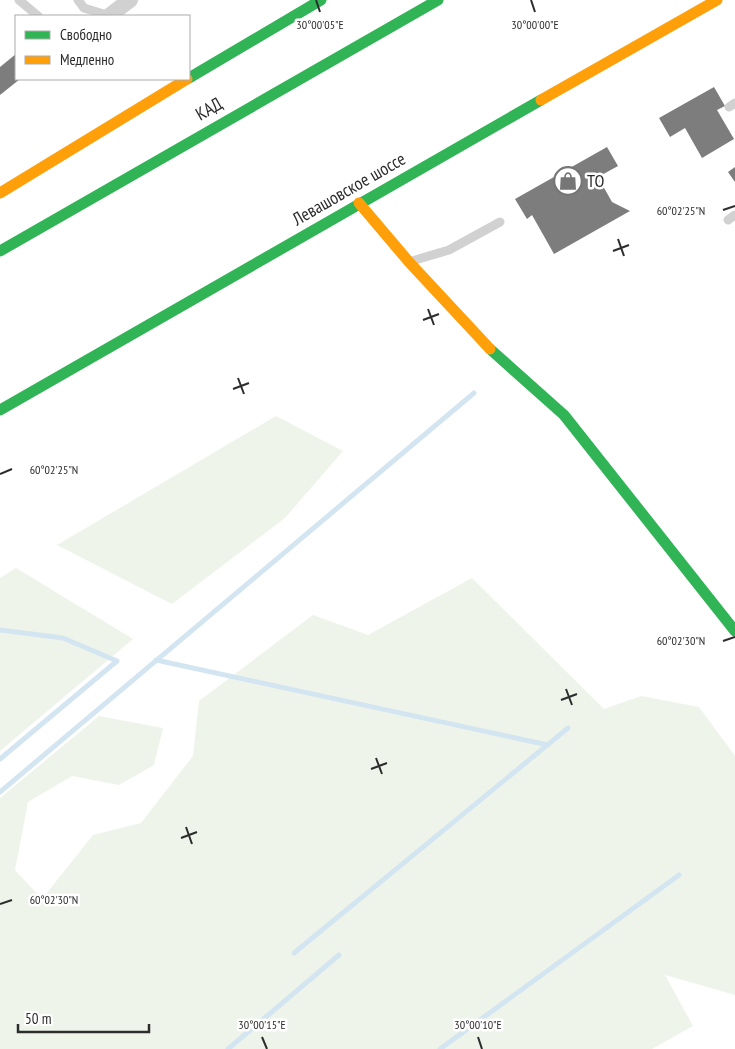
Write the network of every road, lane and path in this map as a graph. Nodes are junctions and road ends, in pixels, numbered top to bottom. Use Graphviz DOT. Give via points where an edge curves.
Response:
graph roads {
  1 [pos="18,0"];
  2 [pos="78,0"];
  3 [pos="130,0"];
  4 [pos="321,0"];
  5 [pos="438,0"];
  6 [pos="717,0"];
  7 [pos="37,15"];
  8 [pos="107,15"];
  9 [pos="111,15"];
  10 [pos="190,77"];
  11 [pos="185,80"];
  12 [pos="0,192"];
  13 [pos="359,203"];
  14 [pos="500,222"];
  15 [pos="0,251"];
  16 [pos="409,262"];
  17 [pos="0,410"];
  18 [pos="735,631"];
  1 -- 7 [label="lane"];
  2 -- 8 [label="lane" via="84,8"];
  3 -- 9 [label="street"];
  4 -- 10 [label="main road, КАД"];
  5 -- 15 [label="main road, КАД"];
  6 -- 13 [label="main road, Левашовское шоссе"];
  11 -- 12 [label="main road, КАД"];
  13 -- 16 [label="main road"];
  13 -- 17 [label="main road, Левашовское шоссе"];
  14 -- 16 [label="lane" via="449,250"];
  16 -- 18 [label="main road" via="490,349 564,415"];
}
